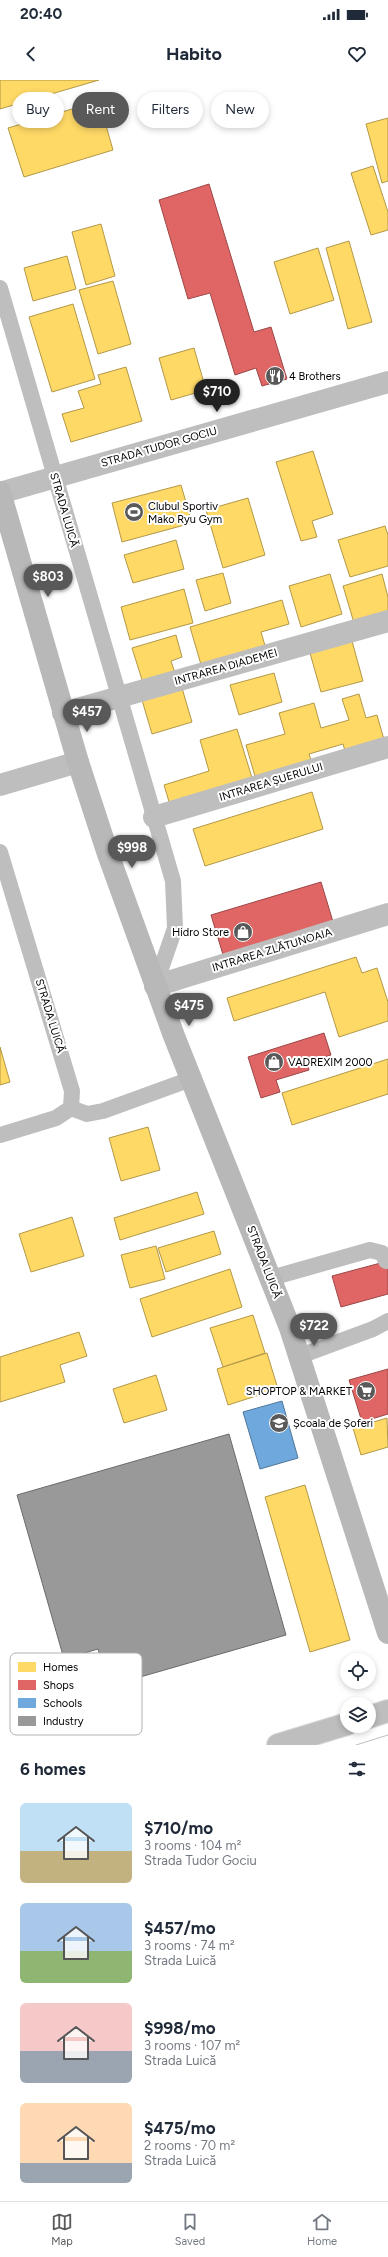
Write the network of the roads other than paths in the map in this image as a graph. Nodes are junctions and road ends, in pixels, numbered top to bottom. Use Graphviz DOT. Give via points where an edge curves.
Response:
graph roads {
  1 [pos="0,288"];
  2 [pos="388,382"];
  3 [pos="55,477"];
  4 [pos="0,492"];
  5 [pos="388,622"];
  6 [pos="120,697"];
  7 [pos="63,713"];
  8 [pos="388,747"];
  9 [pos="78,762"];
  10 [pos="0,785"];
  11 [pos="154,817"];
  12 [pos="0,852"];
  13 [pos="388,914"];
  14 [pos="156,986"];
  15 [pos="191,1079"];
  16 [pos="71,1108"];
  17 [pos="0,1135"];
  18 [pos="386,1261"];
  19 [pos="271,1278"];
  20 [pos="388,1321"];
  21 [pos="300,1356"];
  22 [pos="388,1633"];
  23 [pos="388,1711"];
  24 [pos="376,1715"];
  25 [pos="340,1726"];
  26 [pos="278,1745"];
  1 -- 3 [label="lane, STRADA LUICĂ"];
  2 -- 3 [label="street, STRADA TUDOR GOCIU"];
  3 -- 4 [label="street, STRADA TUDOR GOCIU"];
  3 -- 6 [label="lane, STRADA LUICĂ"];
  4 -- 7 [label="main road, STRADA LUICĂ"];
  5 -- 6 [label="street, INTRAREA DIADEMEI"];
  6 -- 7 [label="street, INTRAREA DIADEMEI"];
  6 -- 11 [label="lane, STRADA LUICĂ"];
  7 -- 9 [label="main road, STRADA LUICĂ"];
  8 -- 11 [label="street, INTRAREA ȘUERULUI"];
  9 -- 10 [label="street"];
  9 -- 14 [label="main road, STRADA LUICĂ"];
  11 -- 14 [label="lane, STRADA LUICĂ" via="173,881 175,928"];
  12 -- 16 [label="lane, STRADA LUICĂ" via="72,1091"];
  13 -- 14 [label="street, INTRAREA ZLĂTUNOAIA"];
  14 -- 15 [label="main road, STRADA LUICĂ"];
  15 -- 16 [label="lane" via="103,1111 87,1114"];
  15 -- 19 [label="main road, STRADA LUICĂ"];
  16 -- 17 [label="lane" via="56,1118"];
  18 -- 19 [label="lane" via="382,1254 370,1250"];
  19 -- 21 [label="main road, STRADA LUICĂ"];
  20 -- 21 [label="lane"];
  21 -- 22 [label="main road, STRADA LUICĂ"];
  23 -- 24 [label="street"];
  25 -- 26 [label="street"];
}
